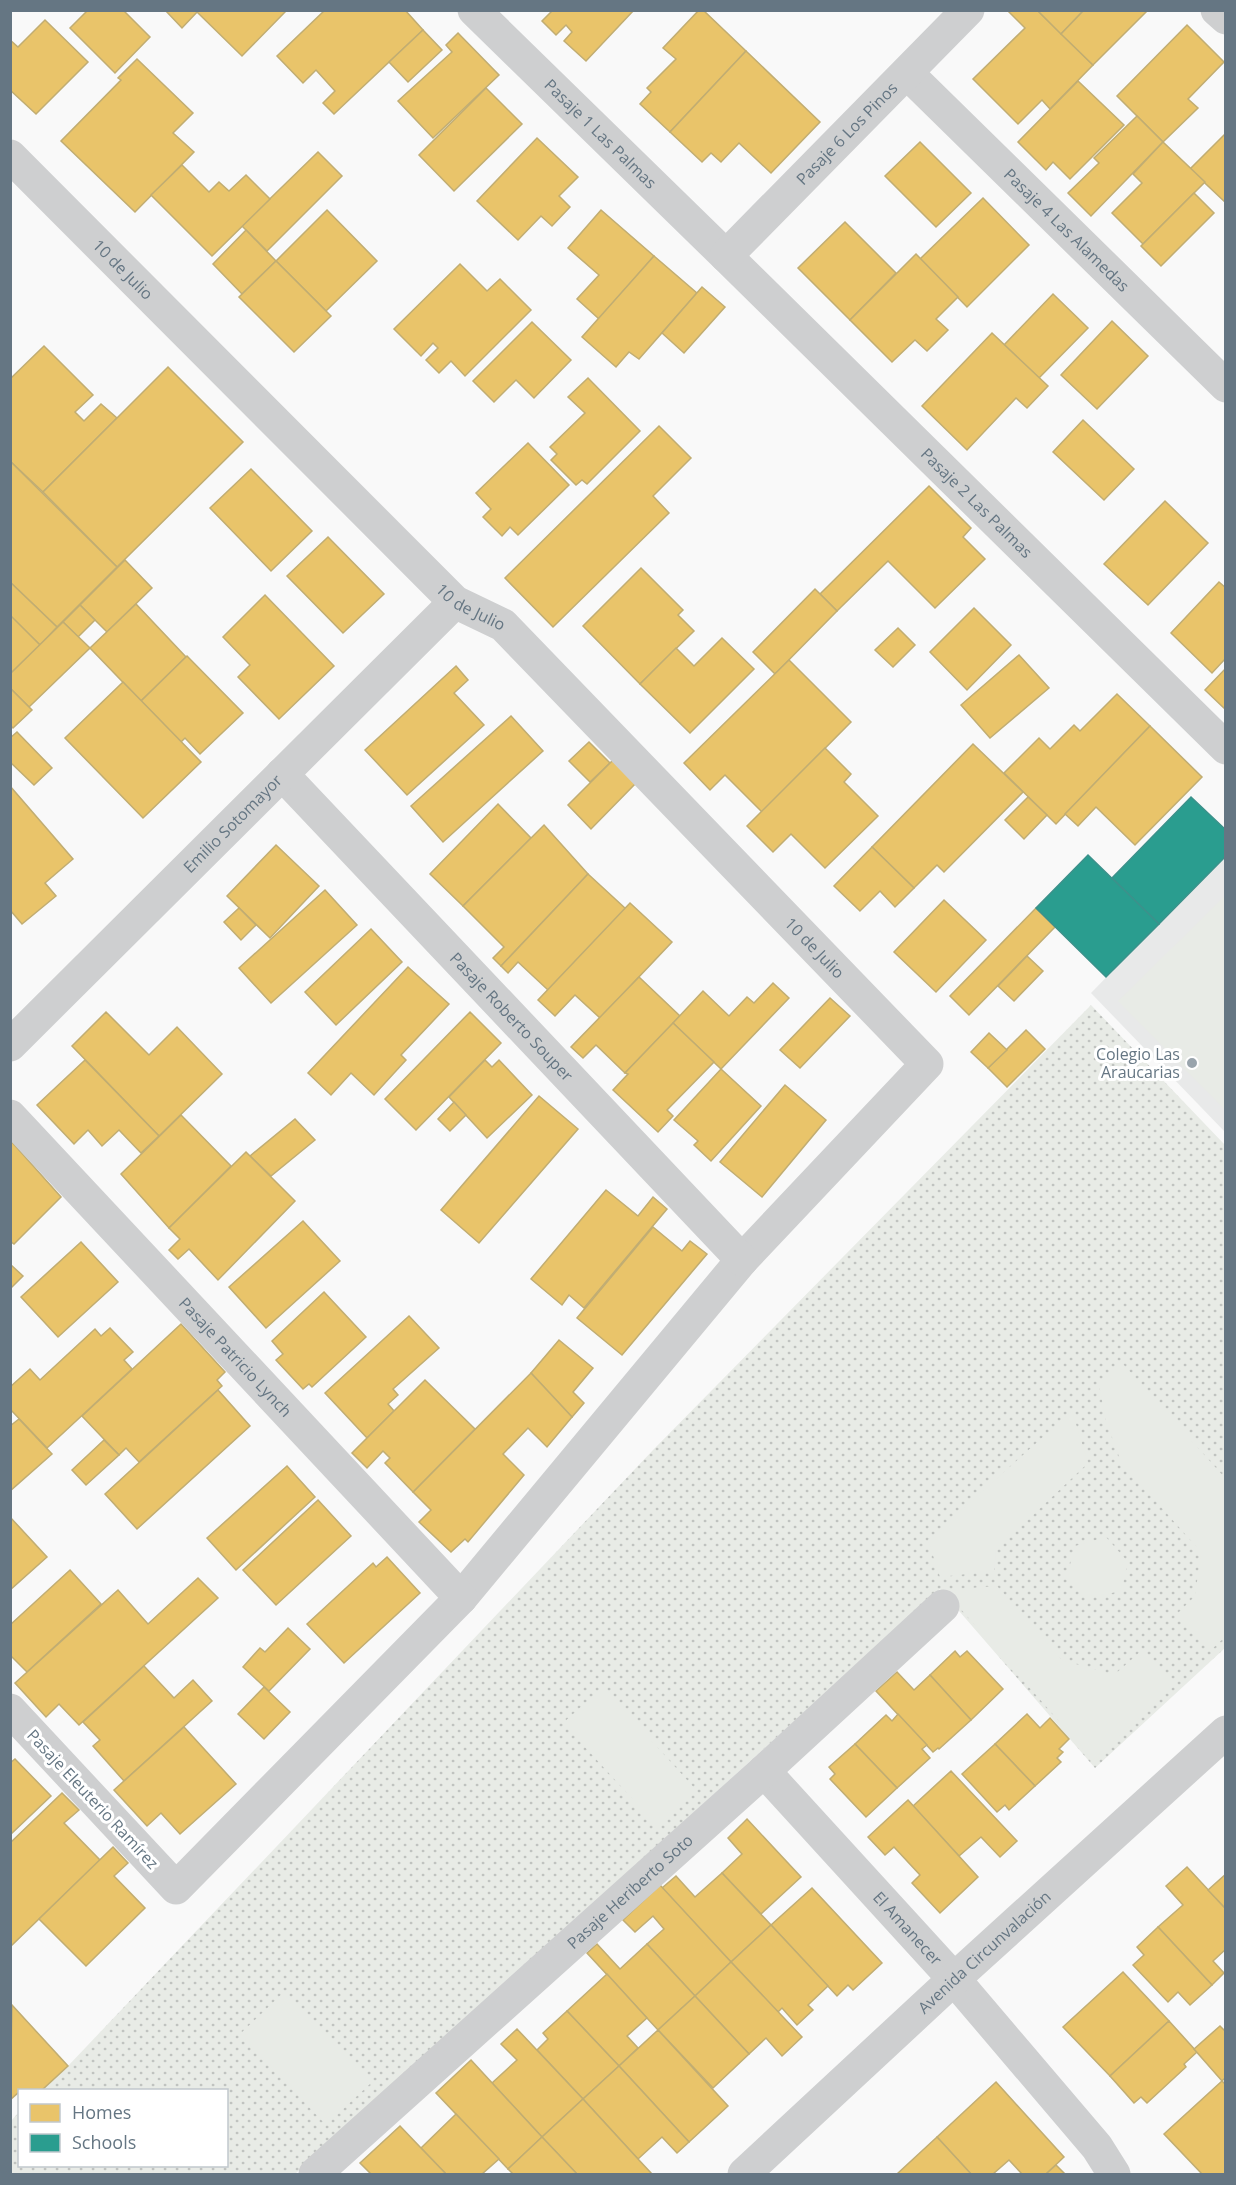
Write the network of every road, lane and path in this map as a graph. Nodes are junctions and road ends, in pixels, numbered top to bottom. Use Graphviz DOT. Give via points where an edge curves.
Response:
graph roads {
  1 [pos="474,10"];
  2 [pos="968,10"];
  3 [pos="1218,10"];
  4 [pos="1226,18"];
  5 [pos="907,73"];
  6 [pos="10,156"];
  7 [pos="726,256"];
  8 [pos="1226,386"];
  9 [pos="455,602"];
  10 [pos="1226,748"];
  11 [pos="282,774"];
  12 [pos="10,1045"];
  13 [pos="10,1116"];
  14 [pos="742,1260"];
  15 [pos="461,1598"];
  16 [pos="943,1606"];
  17 [pos="10,1710"];
  18 [pos="1226,1732"];
  19 [pos="764,1771"];
  20 [pos="954,1979"];
  21 [pos="315,2175"];
  22 [pos="744,2175"];
  23 [pos="1114,2175"];
  1 -- 7 [label="street, Pasaje 1 Las Palmas"];
  2 -- 5 [label="street, Pasaje 6 Los Pinos"];
  3 -- 4 [label="street"];
  5 -- 7 [label="street, Pasaje 6 Los Pinos"];
  5 -- 8 [label="street, Pasaje 4 Las Alamedas"];
  6 -- 9 [label="street, 10 de Julio"];
  7 -- 10 [label="street, Pasaje 2 Las Palmas"];
  9 -- 11 [label="street, Emilio Sotomayor"];
  9 -- 14 [label="street, 10 de Julio" via="503,625 927,1064"];
  11 -- 12 [label="street, Emilio Sotomayor"];
  11 -- 14 [label="street, Pasaje Roberto Souper"];
  13 -- 15 [label="street, Pasaje Patricio Lynch"];
  14 -- 15 [label="street"];
  15 -- 17 [label="street, Pasaje Eleuterio Ramírez" via="176,1888"];
  16 -- 19 [label="street, Pasaje Heriberto Soto"];
  18 -- 20 [label="street, Avenida Circunvalación"];
  19 -- 20 [label="street, El Amanecer"];
  19 -- 21 [label="street, Pasaje Heriberto Soto"];
  20 -- 22 [label="street, Avenida Circunvalación"];
  20 -- 23 [label="street, El Amanecer" via="1097,2146"];
}
